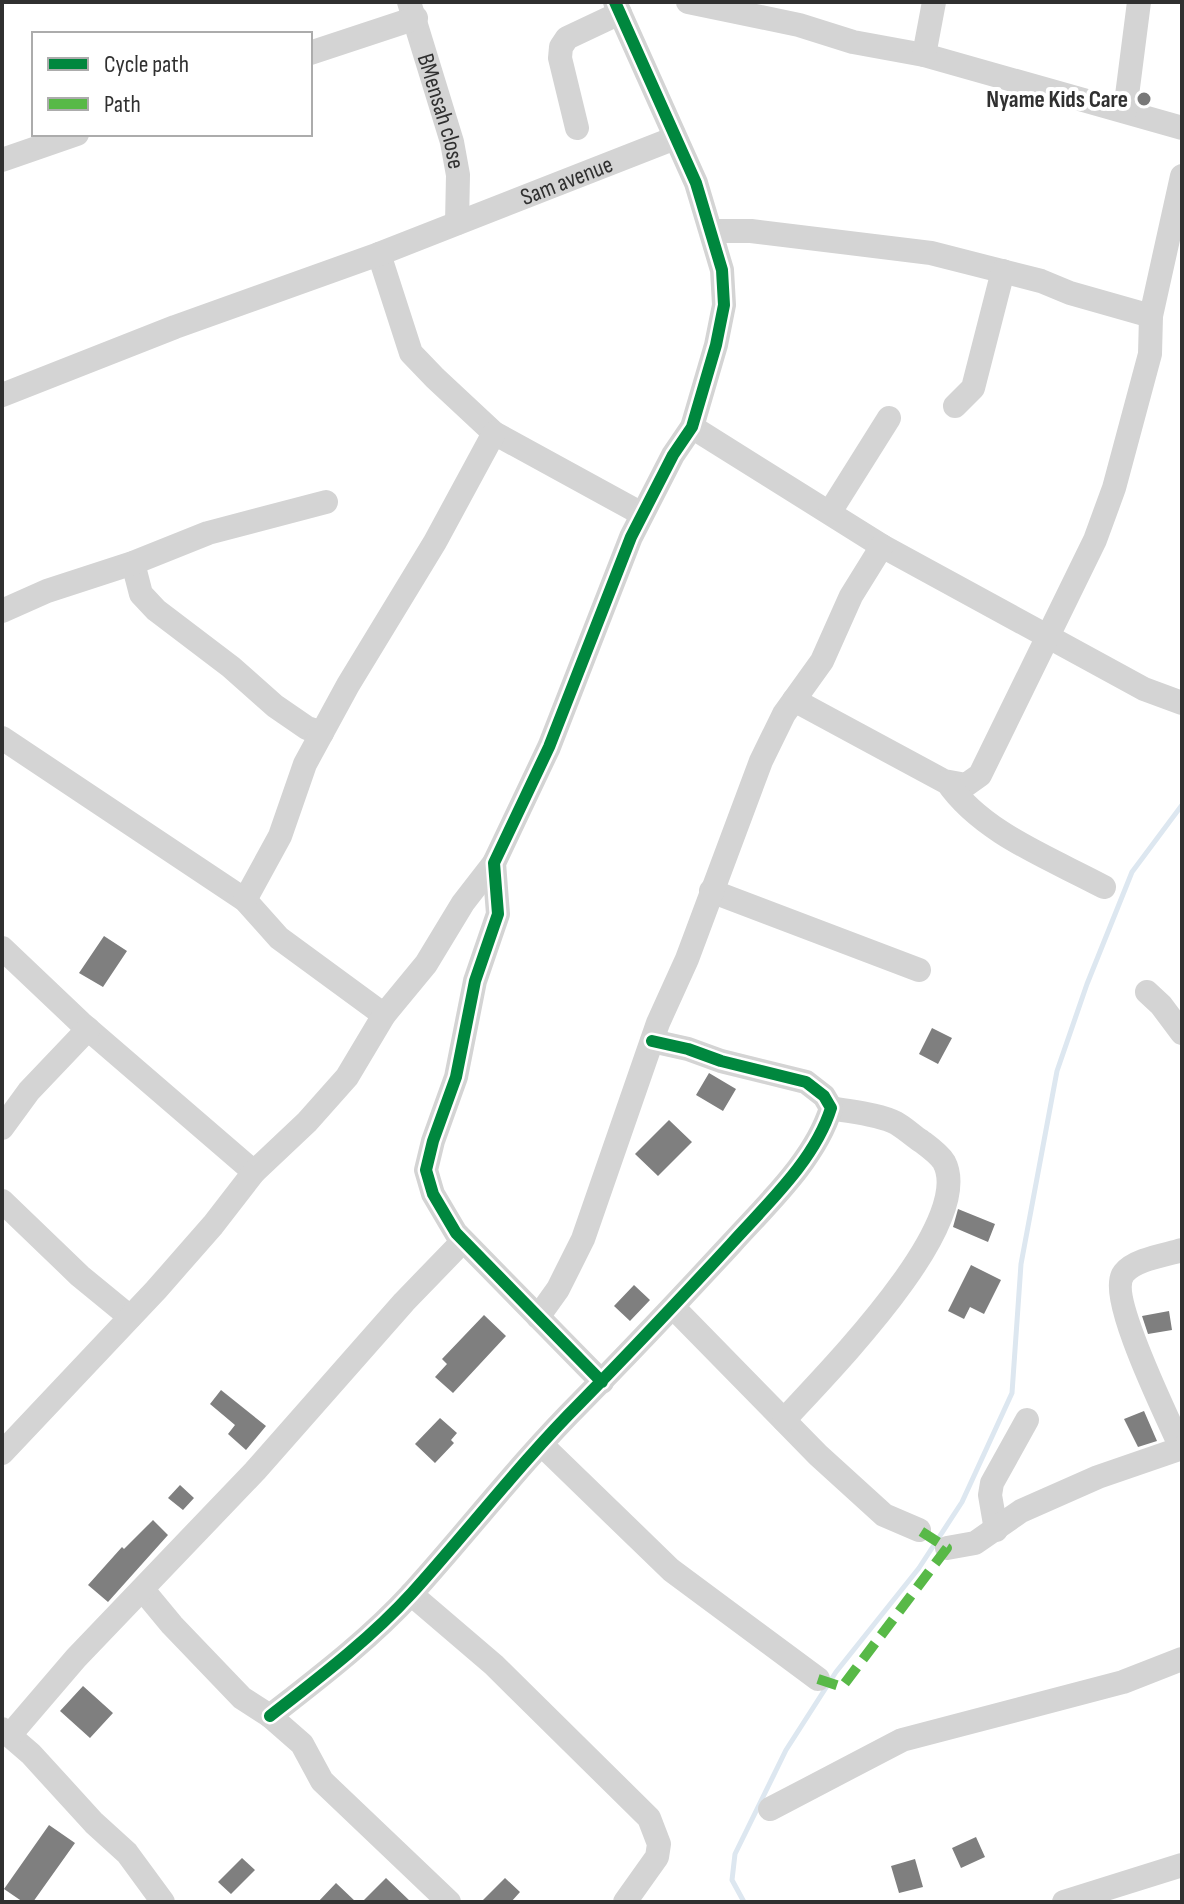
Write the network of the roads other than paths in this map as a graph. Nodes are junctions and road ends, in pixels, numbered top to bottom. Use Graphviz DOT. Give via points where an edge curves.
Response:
graph roads {
  1 [pos="688,2"];
  2 [pos="934,2"];
  3 [pos="1139,2"];
  4 [pos="618,7"];
  5 [pos="412,10"];
  6 [pos="312,52"];
  7 [pos="924,55"];
  8 [pos="1125,111"];
  9 [pos="577,128"];
  10 [pos="1182,128"];
  11 [pos="71,136"];
  12 [pos="675,138"];
  13 [pos="2,160"];
  14 [pos="1182,176"];
  15 [pos="457,223"];
  16 [pos="712,231"];
  17 [pos="379,254"];
  18 [pos="1003,271"];
  19 [pos="1151,316"];
  20 [pos="2,395"];
  21 [pos="955,406"];
  22 [pos="889,418"];
  23 [pos="692,427"];
  24 [pos="494,433"];
  25 [pos="326,502"];
  26 [pos="830,512"];
  27 [pos="642,514"];
  28 [pos="882,546"];
  29 [pos="133,563"];
  30 [pos="2,611"];
  31 [pos="1047,637"];
  32 [pos="794,700"];
  33 [pos="1182,703"];
  34 [pos="322,733"];
  35 [pos="2,738"];
  36 [pos="947,782"];
  37 [pos="494,863"];
  38 [pos="1104,887"];
  39 [pos="711,891"];
  40 [pos="245,900"];
  41 [pos="2,948"];
  42 [pos="919,970"];
  43 [pos="1147,992"];
  44 [pos="384,1015"];
  45 [pos="88,1029"];
  46 [pos="1182,1033"];
  47 [pos="652,1041"];
  48 [pos="831,1108"];
  49 [pos="2,1128"];
  50 [pos="254,1172"];
  51 [pos="2,1201"];
  52 [pos="463,1241"];
  53 [pos="1182,1250"];
  54 [pos="673,1307"];
  55 [pos="130,1317"];
  56 [pos="538,1317"];
  57 [pos="602,1382"];
  58 [pos="784,1420"];
  59 [pos="1027,1420"];
  60 [pos="542,1445"];
  61 [pos="1181,1448"];
  62 [pos="2,1453"];
  63 [pos="919,1530"];
  64 [pos="996,1530"];
  65 [pos="947,1548"];
  66 [pos="143,1590"];
  67 [pos="411,1594"];
  68 [pos="1182,1659"];
  69 [pos="818,1679"];
  70 [pos="270,1716"];
  71 [pos="6,1732"];
  72 [pos="770,1809"];
  73 [pos="1182,1865"];
  74 [pos="162,1902"];
  75 [pos="449,1902"];
  76 [pos="625,1902"];
  77 [pos="1064,1902"];
  1 -- 7 [label="street"];
  2 -- 7 [label="street"];
  3 -- 8 [label="street"];
  4 -- 9 [label="street" via="561,47"];
  4 -- 12 [label="street"];
  5 -- 6 [label="street"];
  5 -- 15 [label="street, BMensah close" via="452,142"];
  7 -- 8 [label="street"];
  8 -- 10 [label="street"];
  11 -- 13 [label="street"];
  12 -- 15 [label="street, Sam avenue"];
  12 -- 16 [label="street"];
  14 -- 19 [label="street"];
  15 -- 17 [label="street, Sam avenue"];
  16 -- 18 [label="street" via="931,253"];
  16 -- 23 [label="street" via="724,305"];
  17 -- 20 [label="street, Sam avenue"];
  17 -- 24 [label="street" via="411,353"];
  18 -- 19 [label="street"];
  18 -- 21 [label="street" via="973,388"];
  19 -- 31 [label="street" via="1150,354 1114,488"];
  22 -- 26 [label="street"];
  23 -- 26 [label="street"];
  23 -- 27 [label="street"];
  24 -- 27 [label="street"];
  24 -- 34 [label="street"];
  25 -- 29 [label="street" via="208,533"];
  26 -- 28 [label="street"];
  27 -- 37 [label="street" via="549,747"];
  28 -- 31 [label="street"];
  28 -- 32 [label="street" via="851,596 822,661"];
  29 -- 30 [label="street"];
  29 -- 34 [label="street" via="141,594 156,610 275,706"];
  31 -- 33 [label="street" via="1144,689"];
  31 -- 36 [label="street" via="980,775 966,785"];
  32 -- 36 [label="street"];
  32 -- 39 [label="street" via="761,761"];
  34 -- 40 [label="street" via="305,764 280,836"];
  35 -- 40 [label="street"];
  36 -- 38 [label="street" via="972,812"];
  37 -- 44 [label="street" via="426,964"];
  37 -- 52 [label="street" via="498,914 475,981 456,1077 426,1170 433,1194"];
  39 -- 42 [label="street"];
  39 -- 47 [label="street"];
  40 -- 44 [label="street" via="279,938"];
  41 -- 45 [label="street"];
  43 -- 46 [label="street"];
  44 -- 50 [label="street" via="347,1077"];
  45 -- 49 [label="street"];
  45 -- 50 [label="street"];
  47 -- 48 [label="street" via="806,1082"];
  47 -- 56 [label="street" via="583,1239"];
  48 -- 54 [label="street" via="801,1163"];
  48 -- 58 [label="street" via="895,1122 945,1163 948,1189 937,1224 911,1272 877,1319"];
  50 -- 55 [label="street"];
  51 -- 55 [label="street"];
  52 -- 56 [label="street"];
  52 -- 66 [label="street"];
  53 -- 61 [label="street" via="1124,1273 1119,1288 1124,1314"];
  54 -- 57 [label="street"];
  54 -- 58 [label="street"];
  55 -- 62 [label="street"];
  56 -- 57 [label="street"];
  57 -- 60 [label="street"];
  58 -- 63 [label="street" via="884,1515"];
  59 -- 64 [label="street" via="992,1483"];
  60 -- 67 [label="street"];
  60 -- 69 [label="street" via="671,1570"];
  61 -- 64 [label="street" via="1047,1499"];
  64 -- 65 [label="street" via="975,1543"];
  66 -- 70 [label="street" via="242,1698"];
  66 -- 71 [label="street"];
  67 -- 70 [label="street" via="351,1652"];
  67 -- 76 [label="street" via="494,1665 649,1818 659,1844 657,1857"];
  68 -- 72 [label="street" via="1123,1682 902,1740"];
  70 -- 75 [label="street" via="302,1744 322,1781"];
  71 -- 74 [label="street" via="127,1853"];
  73 -- 77 [label="street"];
}
